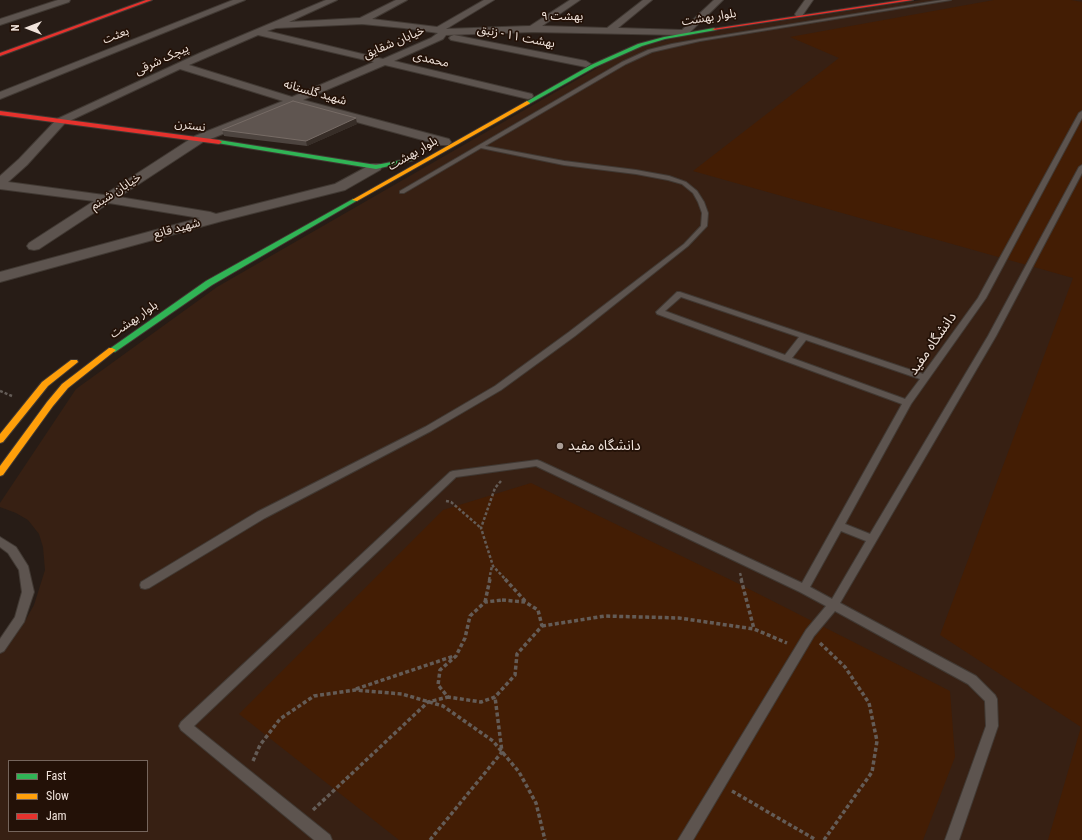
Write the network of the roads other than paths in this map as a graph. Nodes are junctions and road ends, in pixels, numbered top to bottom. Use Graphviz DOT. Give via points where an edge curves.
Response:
graph roads {
  1 [pos="66,0"];
  2 [pos="150,0"];
  3 [pos="241,0"];
  4 [pos="333,0"];
  5 [pos="403,0"];
  6 [pos="490,0"];
  7 [pos="576,0"];
  8 [pos="648,0"];
  9 [pos="719,0"];
  10 [pos="809,0"];
  11 [pos="896,0"];
  12 [pos="911,0"];
  13 [pos="949,0"];
  14 [pos="885,1"];
  15 [pos="799,14"];
  16 [pos="362,21"];
  17 [pos="0,22"];
  18 [pos="276,25"];
  19 [pos="532,29"];
  20 [pos="610,30"];
  21 [pos="683,31"];
  22 [pos="258,32"];
  23 [pos="440,33"];
  24 [pos="0,55"];
  25 [pos="383,62"];
  26 [pos="586,64"];
  27 [pos="180,66"];
  28 [pos="0,96"];
  29 [pos="528,96"];
  30 [pos="293,101"];
  31 [pos="0,113"];
  32 [pos="1082,113"];
  33 [pos="61,121"];
  34 [pos="199,139"];
  35 [pos="445,142"];
  36 [pos="482,147"];
  37 [pos="412,160"];
  38 [pos="376,167"];
  39 [pos="1082,167"];
  40 [pos="0,184"];
  41 [pos="340,187"];
  42 [pos="402,192"];
  43 [pos="106,199"];
  44 [pos="339,202"];
  45 [pos="217,218"];
  46 [pos="34,246"];
  47 [pos="0,277"];
  48 [pos="197,280"];
  49 [pos="804,337"];
  50 [pos="80,358"];
  51 [pos="786,359"];
  52 [pos="926,378"];
  53 [pos="907,403"];
  54 [pos="0,440"];
  55 [pos="0,473"];
  56 [pos="839,526"];
  57 [pos="872,539"];
  58 [pos="0,541"];
  59 [pos="145,585"];
  60 [pos="804,589"];
  61 [pos="833,606"];
  62 [pos="0,648"];
  63 [pos="325,840"];
  64 [pos="685,840"];
  65 [pos="952,840"];
  1 -- 17 [label="street"];
  2 -- 24 [label="street"];
  3 -- 28 [label="street, بعثت"];
  4 -- 18 [label="street"];
  5 -- 16 [label="street"];
  6 -- 23 [label="street"];
  7 -- 19 [label="street"];
  8 -- 20 [label="street"];
  9 -- 21 [label="street"];
  10 -- 15 [label="street"];
  11 -- 14 [label="street, بلوار بهشت"];
  12 -- 55 [label="street, بلوار بهشت" via="676,35 640,45 593,66 209,283 139,330 65,386"];
  13 -- 36 [label="lane" via="672,44 624,63"];
  14 -- 15 [label="street, بلوار بهشت"];
  15 -- 21 [label="street, بلوار بهشت"];
  16 -- 18 [label="street, خیابان شقایق"];
  16 -- 23 [label="street, خیابان شقایق"];
  18 -- 22 [label="street, پیچک شرقی"];
  19 -- 20 [label="street, بهشت ۹"];
  19 -- 23 [label="street, بهشت ۹"];
  20 -- 21 [label="street, بهشت ۹"];
  21 -- 26 [label="street, بلوار بهشت" via="632,44"];
  22 -- 25 [label="street, محمدی"];
  22 -- 27 [label="street, پیچک شرقی"];
  23 -- 25 [label="street, خیابان شقایق" via="434,40"];
  23 -- 26 [label="street, بهشت ۱۱ - زنبق"];
  25 -- 29 [label="street, محمدی"];
  25 -- 30 [label="street, خیابان شقایق"];
  26 -- 29 [label="street, بلوار بهشت"];
  27 -- 30 [label="street, شهید گلستانه"];
  27 -- 33 [label="street, پیچک شرقی"];
  29 -- 35 [label="street, بلوار بهشت"];
  30 -- 34 [label="street, خیابان شقایق"];
  30 -- 35 [label="street, شهید گلستانه"];
  31 -- 33 [label="street, نسترن"];
  32 -- 52 [label="lane, دانشگاه مفید" via="982,298"];
  33 -- 34 [label="street, نسترن"];
  33 -- 40 [label="street"];
  34 -- 38 [label="street, نسترن"];
  34 -- 43 [label="street, خیابان شبنم"];
  35 -- 37 [label="street, بلوار بهشت"];
  36 -- 42 [label="lane"];
  36 -- 59 [label="lane" via="564,163 636,172 684,183 695,192 701,202 704,226 686,246 498,388 428,430 261,515"];
  37 -- 38 [label="street, نسترن"];
  37 -- 44 [label="street, بلوار بهشت"];
  38 -- 41 [label="street, شهید قانع"];
  39 -- 57 [label="lane" via="992,336"];
  40 -- 43 [label="street"];
  41 -- 44 [label="street"];
  41 -- 45 [label="street, شهید قانع"];
  43 -- 45 [label="street"];
  43 -- 46 [label="street, خیابان شبنم"];
  44 -- 48 [label="street, بلوار بهشت"];
  45 -- 47 [label="street, شهید قانع"];
  49 -- 51 [label="lane"];
  49 -- 51 [label="lane" via="680,294 660,312"];
  49 -- 52 [label="lane"];
  50 -- 54 [label="street" via="45,384"];
  51 -- 53 [label="lane"];
  52 -- 53 [label="lane, دانشگاه مفید"];
  53 -- 56 [label="lane, دانشگاه مفید"];
  56 -- 57 [label="lane"];
  56 -- 60 [label="lane, دانشگاه مفید"];
  57 -- 61 [label="lane"];
  58 -- 62 [label="lane" via="12,550 24,569 28,592 20,619"];
  60 -- 61 [label="lane"];
  60 -- 63 [label="lane" via="537,463 453,474 185,726"];
  61 -- 64 [label="lane" via="801,648"];
  61 -- 65 [label="lane" via="972,680 991,699 992,726"];
}
